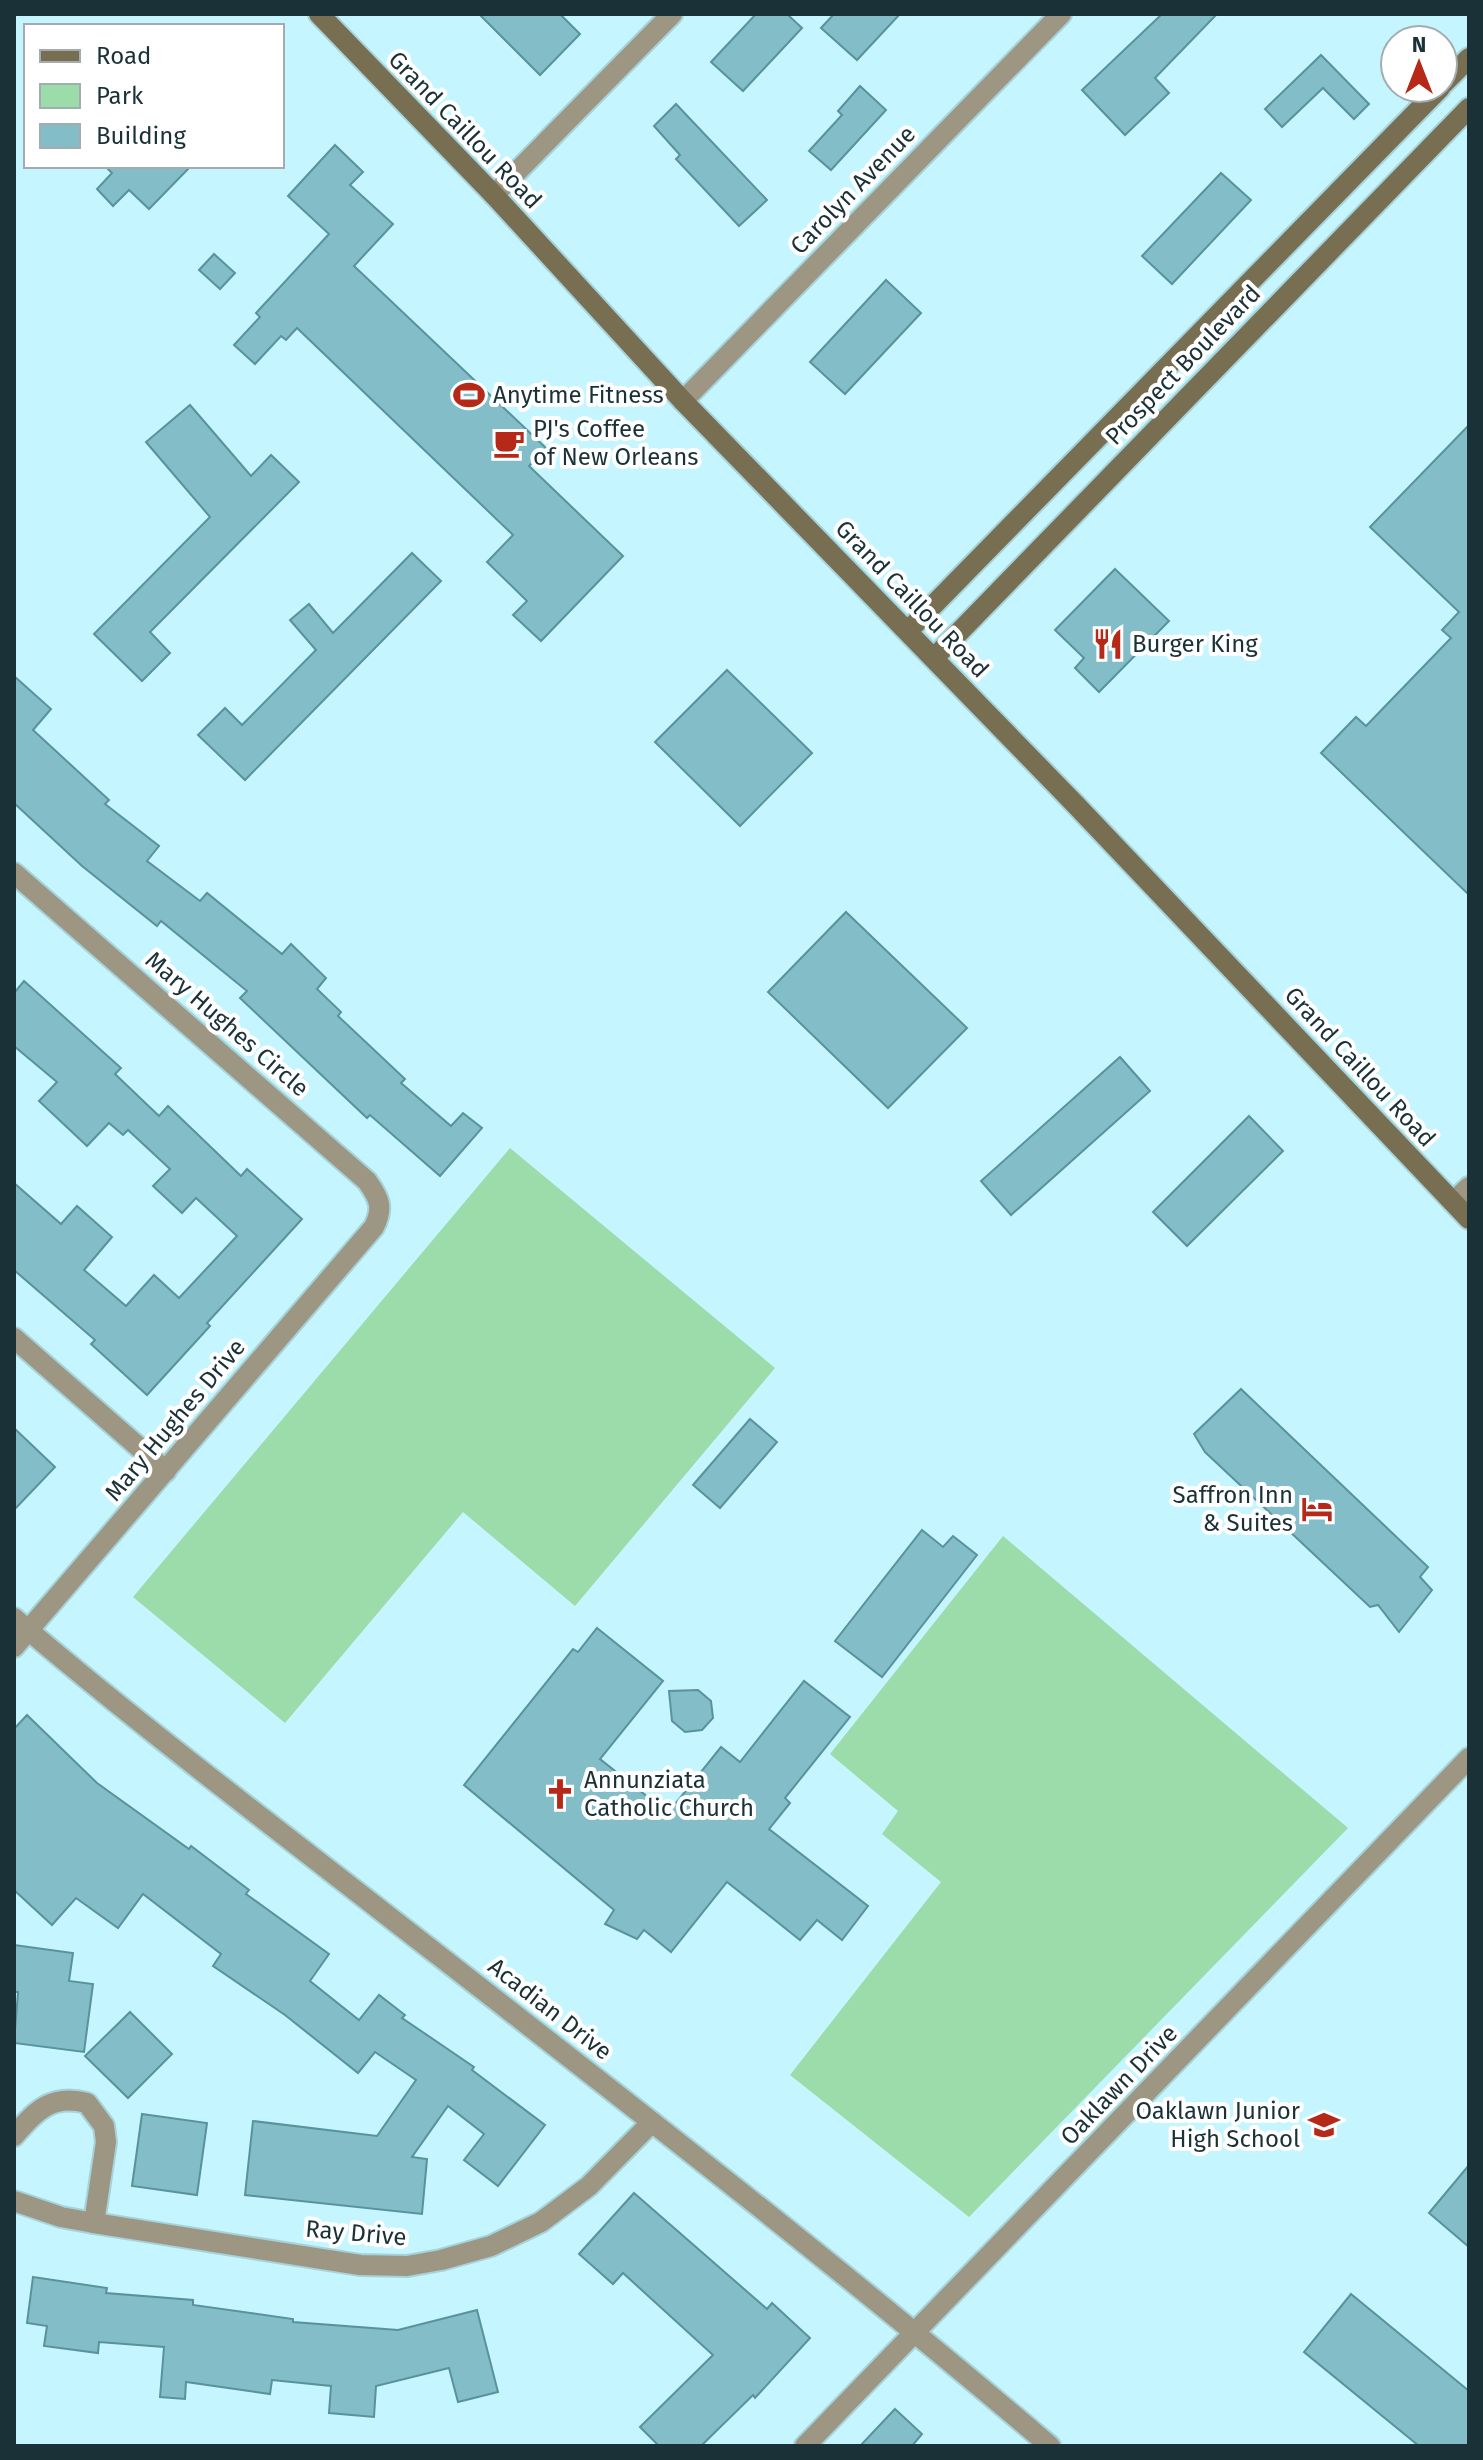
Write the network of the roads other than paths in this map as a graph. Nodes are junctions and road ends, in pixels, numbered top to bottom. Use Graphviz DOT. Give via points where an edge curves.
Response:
graph roads {
  1 [pos="319,14"];
  2 [pos="672,14"];
  3 [pos="1061,14"];
  4 [pos="1423,104"];
  5 [pos="1469,108"];
  6 [pos="494,195"];
  7 [pos="683,401"];
  8 [pos="908,631"];
  9 [pos="934,658"];
  10 [pos="14,873"];
  11 [pos="1469,1187"];
  12 [pos="1453,1202"];
  13 [pos="1469,1219"];
  14 [pos="374,1227"];
  15 [pos="14,1338"];
  16 [pos="166,1471"];
  17 [pos="22,1625"];
  18 [pos="14,1647"];
  19 [pos="1469,1758"];
  20 [pos="652,2122"];
  21 [pos="14,2136"];
  22 [pos="14,2201"];
  23 [pos="94,2223"];
  24 [pos="915,2331"];
  25 [pos="805,2446"];
  26 [pos="1050,2446"];
  1 -- 6 [label="main road, Grand Caillou Road"];
  2 -- 6 [label="street"];
  3 -- 7 [label="street, Carolyn Avenue"];
  4 -- 8 [label="main road, Prospect Boulevard"];
  5 -- 9 [label="main road, Prospect Boulevard"];
  6 -- 7 [label="main road, Grand Caillou Road"];
  7 -- 8 [label="main road, Grand Caillou Road"];
  8 -- 9 [label="main road, Grand Caillou Road"];
  9 -- 12 [label="main road, Grand Caillou Road"];
  10 -- 14 [label="street, Mary Hughes Circle" via="367,1181 379,1198 381,1213"];
  11 -- 12 [label="street"];
  12 -- 13 [label="main road, Grand Caillou Road"];
  14 -- 16 [label="street, Mary Hughes Drive"];
  15 -- 16 [label="street"];
  16 -- 17 [label="street, Mary Hughes Drive"];
  17 -- 18 [label="street, Mary Hughes Drive"];
  17 -- 20 [label="street, Acadian Drive"];
  19 -- 24 [label="street, Oaklawn Drive"];
  20 -- 23 [label="street, Ray Drive" via="589,2186 541,2222 491,2246 441,2260 360,2265"];
  20 -- 24 [label="street, Acadian Drive"];
  21 -- 23 [label="street" via="50,2102 70,2098 87,2103 104,2126 106,2142"];
  22 -- 23 [label="street, Ray Drive"];
  24 -- 25 [label="street, Oaklawn Drive"];
  24 -- 26 [label="street, Acadian Drive"];
}
